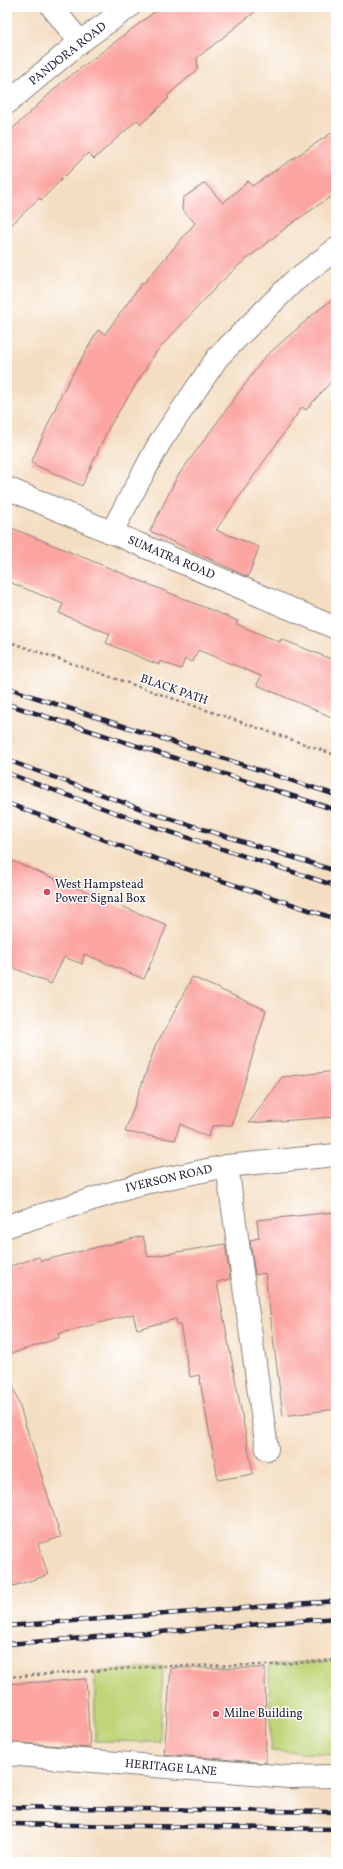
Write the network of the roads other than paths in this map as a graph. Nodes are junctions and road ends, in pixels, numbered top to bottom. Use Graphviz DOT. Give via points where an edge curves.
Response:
graph roads {
  1 [pos="52,7"];
  2 [pos="129,7"];
  3 [pos="80,42"];
  4 [pos="7,103"];
  5 [pos="336,249"];
  6 [pos="7,488"];
  7 [pos="111,532"];
  8 [pos="336,628"];
  9 [pos="336,1155"];
  10 [pos="227,1166"];
  11 [pos="7,1226"];
  12 [pos="267,1450"];
  13 [pos="7,1754"];
  14 [pos="336,1776"];
  1 -- 3 [label="street"];
  2 -- 3 [label="street, PANDORA ROAD"];
  3 -- 4 [label="street, PANDORA ROAD"];
  5 -- 7 [label="street" via="293,282 218,358 160,442"];
  6 -- 7 [label="street, SUMATRA ROAD"];
  7 -- 8 [label="street, SUMATRA ROAD"];
  9 -- 10 [label="street, IVERSON ROAD"];
  10 -- 11 [label="street, IVERSON ROAD" via="144,1183"];
  10 -- 12 [label="street"];
  13 -- 14 [label="street, HERITAGE LANE" via="289,1777"];
}
